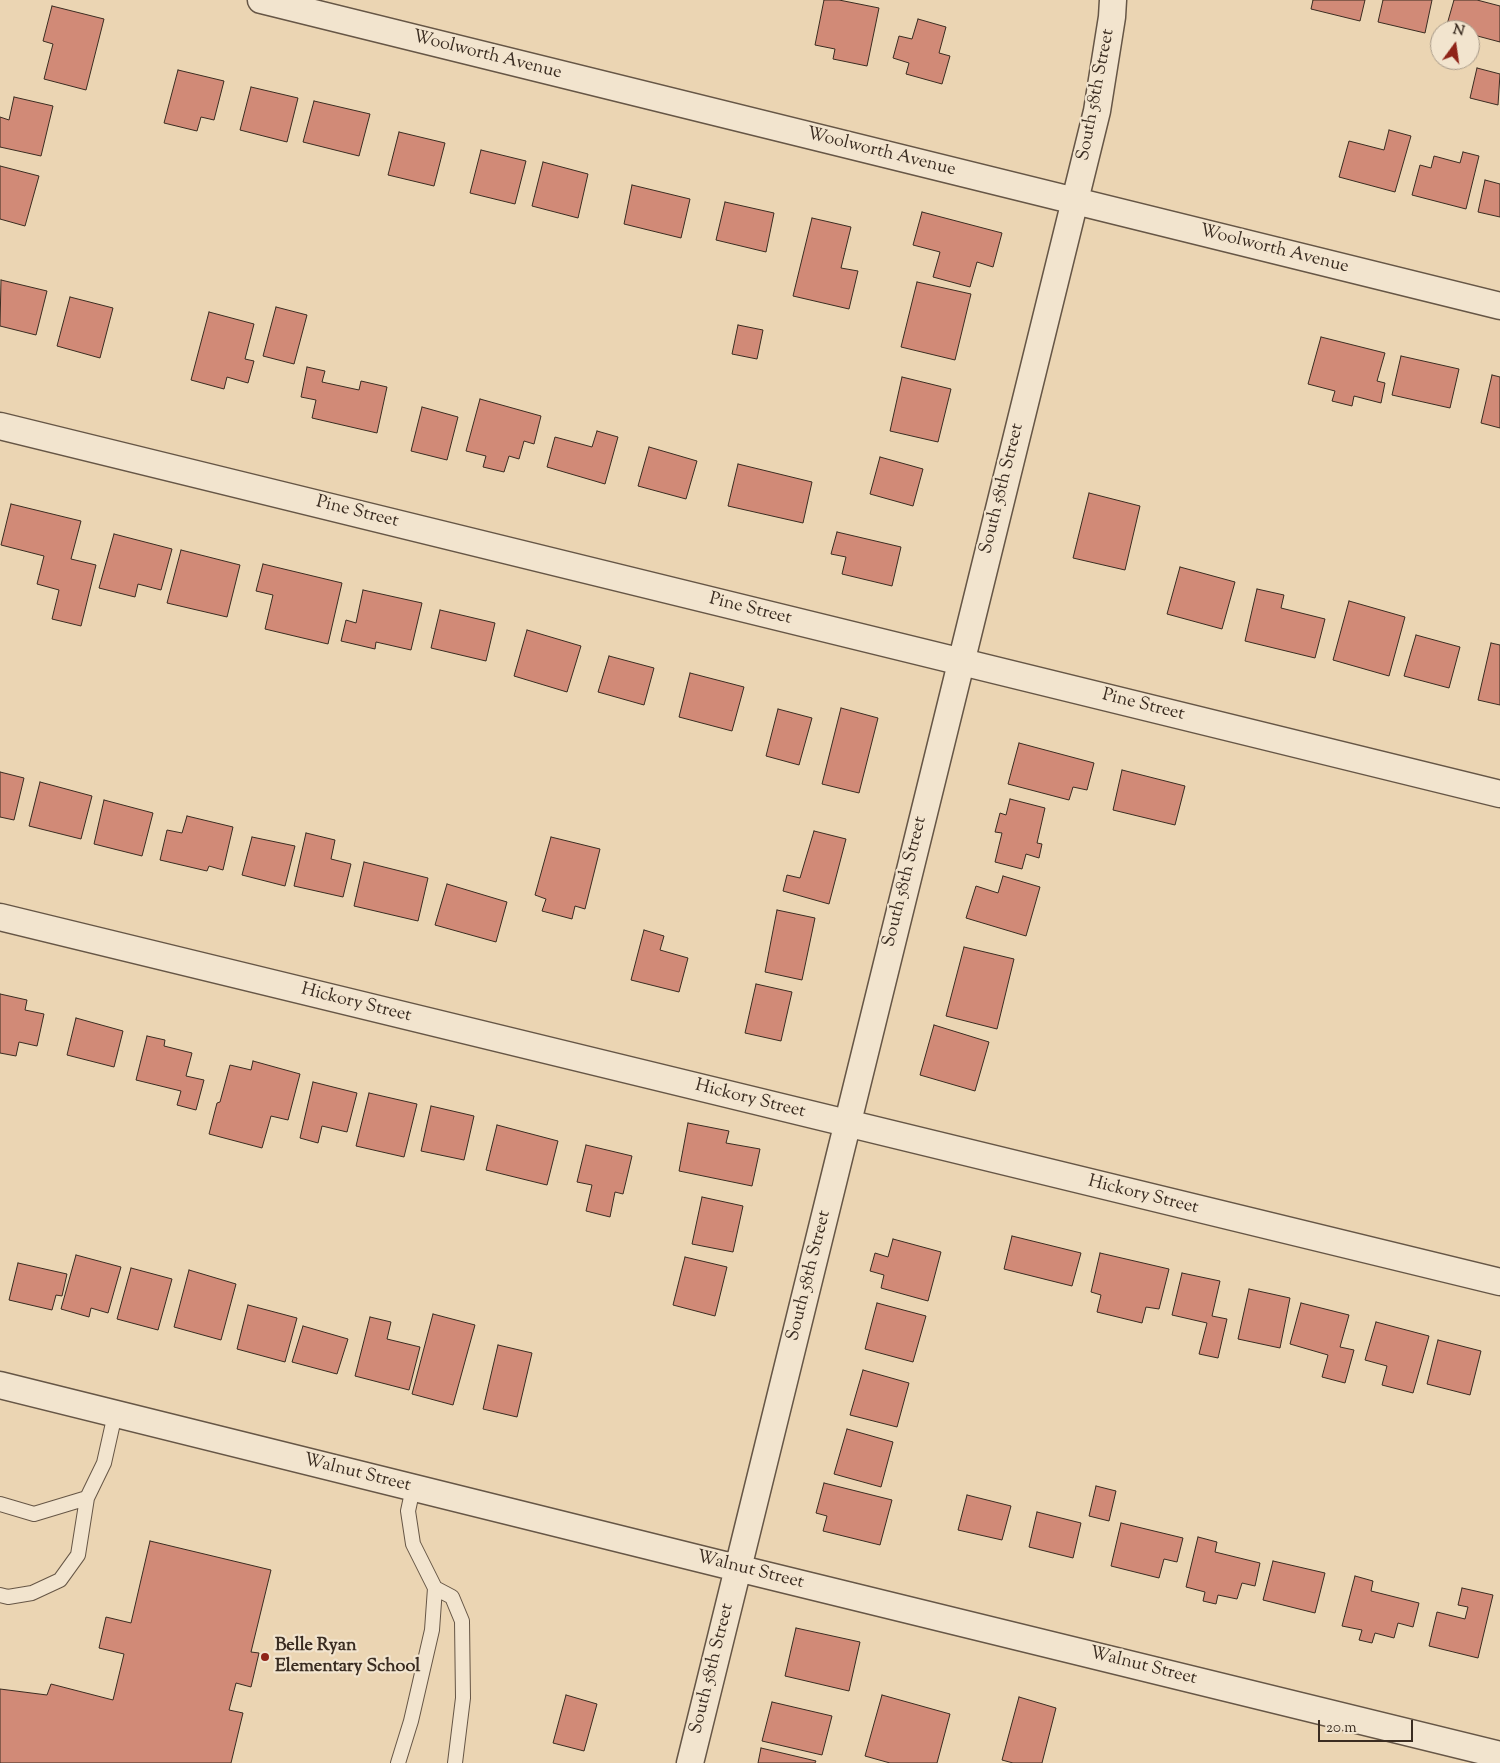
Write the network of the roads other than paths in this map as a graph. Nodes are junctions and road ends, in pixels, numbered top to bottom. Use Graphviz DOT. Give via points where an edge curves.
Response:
graph roads {
  1 [pos="261,0"];
  2 [pos="1113,0"];
  3 [pos="1075,201"];
  4 [pos="1500,306"];
  5 [pos="0,426"];
  6 [pos="961,661"];
  7 [pos="1500,794"];
  8 [pos="0,917"];
  9 [pos="847,1124"];
  10 [pos="1500,1282"];
  11 [pos="0,1385"];
  12 [pos="115,1414"];
  13 [pos="413,1488"];
  14 [pos="87,1498"];
  15 [pos="0,1504"];
  16 [pos="737,1568"];
  17 [pos="435,1588"];
  18 [pos="4,1596"];
  19 [pos="1500,1755"];
  20 [pos="398,1763"];
  21 [pos="455,1763"];
  22 [pos="690,1763"];
  1 -- 3 [label="street, Woolworth Avenue"];
  2 -- 3 [label="street, South 58th Street" via="1097,111"];
  3 -- 4 [label="street, Woolworth Avenue"];
  3 -- 6 [label="street, South 58th Street"];
  5 -- 6 [label="street, Pine Street"];
  6 -- 7 [label="street, Pine Street"];
  6 -- 9 [label="street, South 58th Street"];
  8 -- 9 [label="street, Hickory Street"];
  9 -- 10 [label="street, Hickory Street"];
  9 -- 16 [label="street, South 58th Street"];
  11 -- 12 [label="street, Walnut Street"];
  12 -- 13 [label="street, Walnut Street"];
  12 -- 14 [label="lane" via="104,1463"];
  13 -- 16 [label="street, Walnut Street"];
  13 -- 17 [label="lane" via="408,1511 413,1544"];
  14 -- 15 [label="lane" via="34,1514"];
  14 -- 18 [label="lane" via="78,1555 60,1580 32,1593"];
  16 -- 19 [label="street, Walnut Street"];
  16 -- 22 [label="street, South 58th Street"];
  17 -- 20 [label="lane" via="432,1630"];
  17 -- 21 [label="lane" via="452,1597 462,1621 463,1698"];
}
